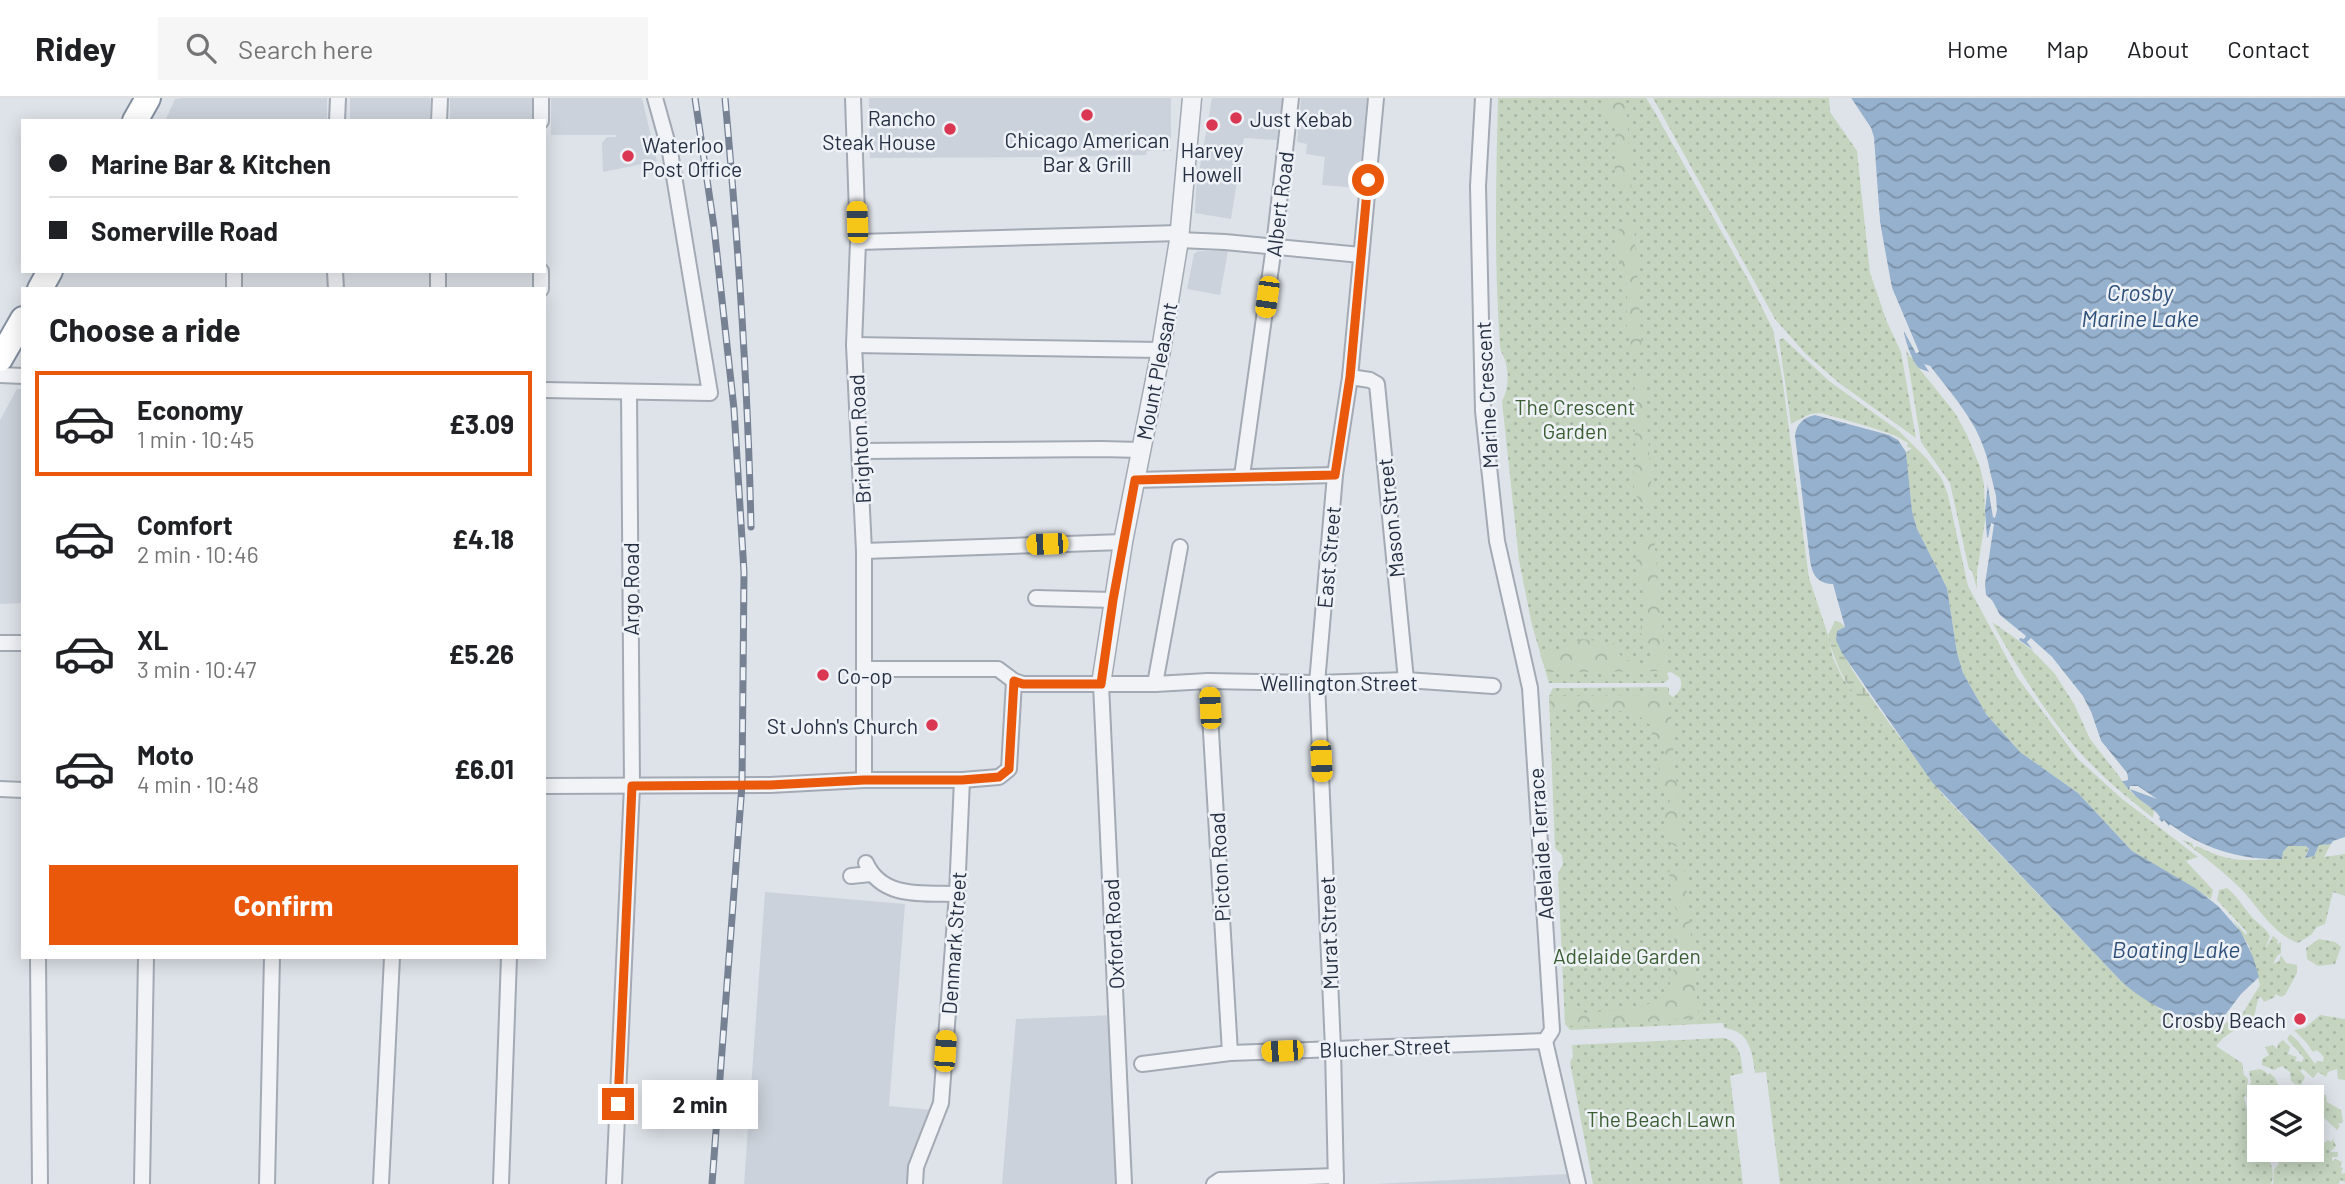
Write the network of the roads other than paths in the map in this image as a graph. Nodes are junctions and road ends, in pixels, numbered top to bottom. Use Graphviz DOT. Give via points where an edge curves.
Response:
graph roads {
  1 [pos="148,98"];
  2 [pos="338,98"];
  3 [pos="440,98"];
  4 [pos="541,98"];
  5 [pos="655,98"];
  6 [pos="853,98"];
  7 [pos="1192,98"];
  8 [pos="1291,98"];
  9 [pos="1376,98"];
  10 [pos="1483,98"];
  11 [pos="136,119"];
  12 [pos="337,119"];
  13 [pos="439,119"];
  14 [pos="541,119"];
  15 [pos="1180,237"];
  16 [pos="858,242"];
  17 [pos="1274,246"];
  18 [pos="1362,255"];
  19 [pos="21,322"];
  20 [pos="854,345"];
  21 [pos="1161,351"];
  22 [pos="0,359"];
  23 [pos="0,375"];
  24 [pos="21,376"];
  25 [pos="1350,377"];
  26 [pos="546,390"];
  27 [pos="629,391"];
  28 [pos="860,450"];
  29 [pos="1141,450"];
  30 [pos="1335,475"];
  31 [pos="1242,476"];
  32 [pos="1135,480"];
  33 [pos="1123,542"];
  34 [pos="1180,547"];
  35 [pos="864,551"];
  36 [pos="1036,598"];
  37 [pos="1113,600"];
  38 [pos="0,643"];
  39 [pos="21,643"];
  40 [pos="865,668"];
  41 [pos="1406,680"];
  42 [pos="1014,681"];
  43 [pos="1208,681"];
  44 [pos="1317,682"];
  45 [pos="1101,684"];
  46 [pos="1155,684"];
  47 [pos="1493,686"];
  48 [pos="1530,688"];
  49 [pos="864,780"];
  50 [pos="962,780"];
  51 [pos="546,786"];
  52 [pos="632,786"];
  53 [pos="0,789"];
  54 [pos="21,790"];
  55 [pos="851,876"];
  56 [pos="957,894"];
  57 [pos="38,959"];
  58 [pos="146,959"];
  59 [pos="272,959"];
  60 [pos="392,959"];
  61 [pos="509,959"];
  62 [pos="1545,1041"];
  63 [pos="1333,1048"];
  64 [pos="1230,1053"];
  65 [pos="1142,1064"];
  66 [pos="1336,1180"];
  67 [pos="1273,1181"];
  68 [pos="40,1184"];
  69 [pos="142,1184"];
  70 [pos="267,1184"];
  71 [pos="381,1184"];
  72 [pos="501,1184"];
  73 [pos="614,1184"];
  74 [pos="915,1184"];
  75 [pos="1124,1184"];
  76 [pos="1214,1184"];
  77 [pos="1578,1184"];
  1 -- 11 [label="highway"];
  2 -- 12 [label="street"];
  3 -- 13 [label="street"];
  4 -- 14 [label="street"];
  5 -- 27 [label="street" via="670,152 710,393"];
  6 -- 16 [label="street, Brighton Road"];
  7 -- 15 [label="street, Mount Pleasant"];
  8 -- 17 [label="street, Albert Road"];
  9 -- 18 [label="street, East Street"];
  10 -- 48 [label="street, Marine Crescent" via="1478,186 1483,411 1497,541"];
  15 -- 16 [label="street"];
  15 -- 17 [label="street"];
  15 -- 21 [label="street, Mount Pleasant"];
  16 -- 20 [label="street, Brighton Road"];
  17 -- 18 [label="street"];
  17 -- 31 [label="street, Albert Road"];
  18 -- 25 [label="street, East Street"];
  19 -- 22 [label="highway"];
  20 -- 21 [label="street"];
  20 -- 28 [label="street, Brighton Road"];
  21 -- 29 [label="street, Mount Pleasant"];
  23 -- 24 [label="street"];
  25 -- 30 [label="street, East Street"];
  25 -- 41 [label="street, Mason Street" via="1377,384"];
  26 -- 27 [label="street"];
  27 -- 52 [label="street, Argo Road"];
  28 -- 29 [label="street"];
  28 -- 35 [label="street, Brighton Road"];
  29 -- 32 [label="street, Mount Pleasant"];
  30 -- 31 [label="street"];
  30 -- 44 [label="street, East Street"];
  31 -- 32 [label="street"];
  32 -- 33 [label="street, Mount Pleasant"];
  33 -- 35 [label="street"];
  33 -- 37 [label="street, Mount Pleasant"];
  34 -- 46 [label="street"];
  35 -- 40 [label="street, Brighton Road"];
  36 -- 37 [label="street"];
  37 -- 45 [label="street, Mount Pleasant"];
  38 -- 39 [label="street"];
  40 -- 42 [label="street, Wellington Street" via="998,668"];
  40 -- 49 [label="street, Brighton Road"];
  41 -- 44 [label="street, Wellington Street"];
  41 -- 47 [label="street, Wellington Street"];
  42 -- 45 [label="street, Wellington Street"];
  42 -- 50 [label="street" via="1009,769 999,777"];
  43 -- 44 [label="street, Wellington Street"];
  43 -- 46 [label="street, Wellington Street"];
  43 -- 64 [label="street, Picton Road"];
  44 -- 63 [label="street, Murat Street"];
  45 -- 46 [label="street, Wellington Street"];
  45 -- 75 [label="street, Oxford Road"];
  48 -- 62 [label="street, Adelaide Terrace" via="1552,1030"];
  49 -- 50 [label="street"];
  49 -- 52 [label="street"];
  50 -- 56 [label="street, Denmark Street"];
  51 -- 52 [label="street"];
  52 -- 73 [label="street, Argo Road"];
  53 -- 54 [label="street"];
  55 -- 56 [label="street" via="869,869 885,887 909,893"];
  56 -- 74 [label="street, Denmark Street" via="941,1103 916,1167"];
  57 -- 68 [label="street"];
  58 -- 69 [label="street"];
  59 -- 70 [label="street"];
  60 -- 71 [label="street"];
  61 -- 72 [label="street"];
  62 -- 63 [label="street, Blucher Street"];
  62 -- 77 [label="street"];
  63 -- 64 [label="street, Blucher Street"];
  63 -- 66 [label="street, Murat Street"];
  64 -- 65 [label="street, Blucher Street"];
  66 -- 67 [label="street"];
  67 -- 76 [label="street" via="1220,1180"];
}
